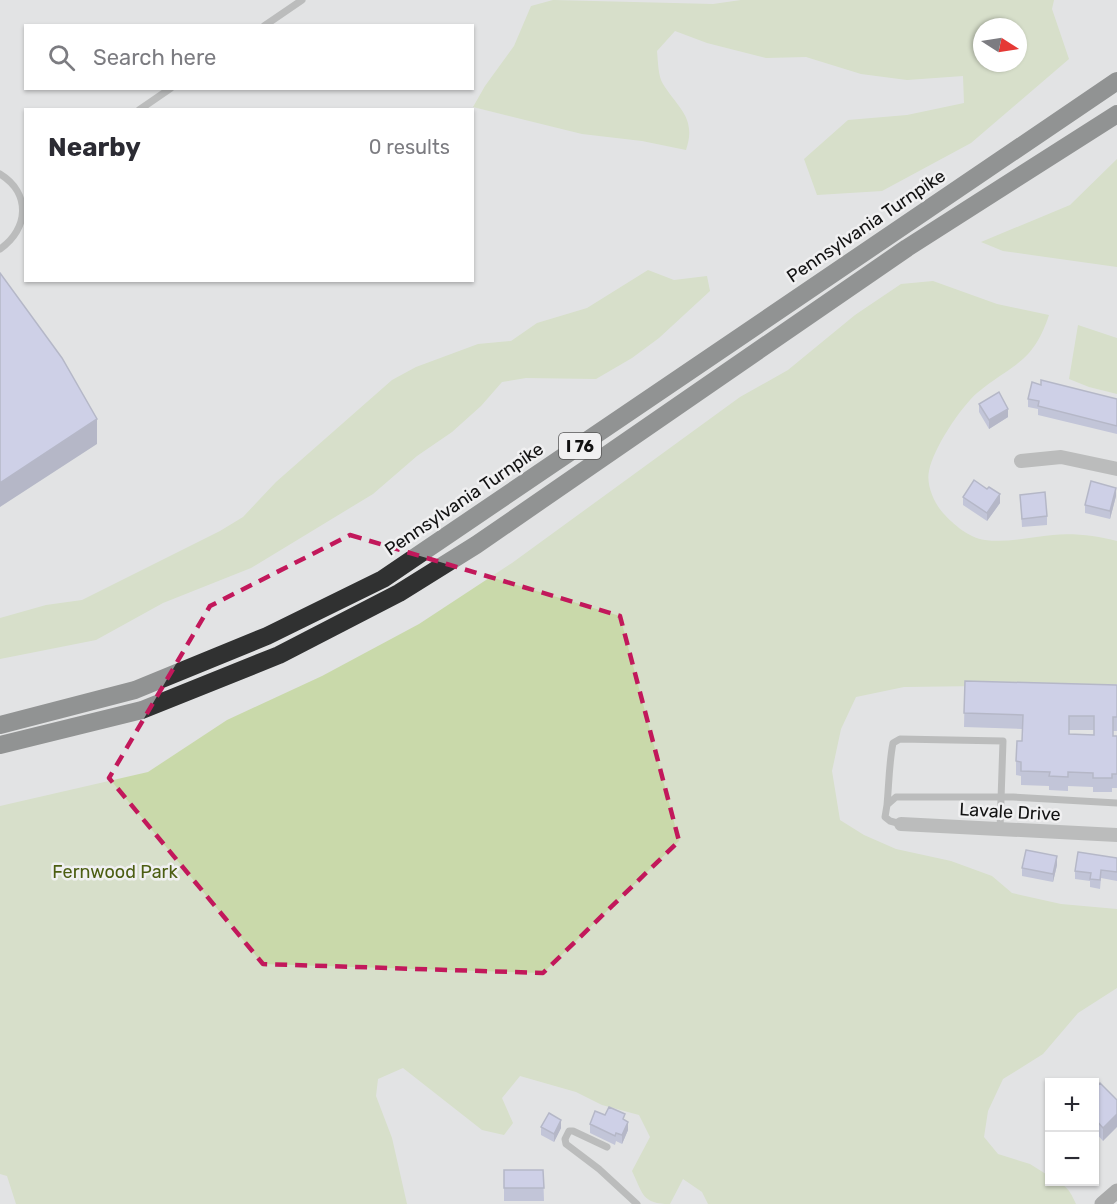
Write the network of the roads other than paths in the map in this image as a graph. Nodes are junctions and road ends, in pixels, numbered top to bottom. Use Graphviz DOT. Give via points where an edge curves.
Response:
graph roads {
  1 [pos="302,0"];
  2 [pos="267,24"];
  3 [pos="1117,81"];
  4 [pos="168,90"];
  5 [pos="142,108"];
  6 [pos="1117,114"];
  7 [pos="0,174"];
  8 [pos="24,187"];
  9 [pos="19,191"];
  10 [pos="0,249"];
  11 [pos="1021,461"];
  12 [pos="1117,469"];
  13 [pos="0,725"];
  14 [pos="0,745"];
  15 [pos="999,798"];
  16 [pos="1117,803"];
  17 [pos="886,805"];
  18 [pos="901,824"];
  19 [pos="1000,829"];
  20 [pos="1117,836"];
  21 [pos="607,1147"];
  22 [pos="1117,1191"];
  23 [pos="636,1204"];
  24 [pos="1102,1204"];
  1 -- 2 [label="lane"];
  3 -- 13 [label="highway, Pennsylvania Turnpike / I 76" via="383,579 267,636 135,690"];
  4 -- 5 [label="lane"];
  6 -- 14 [label="highway, I 76" via="908,248 486,538 399,593 279,655 142,710"];
  7 -- 9 [label="lane"];
  8 -- 9 [label="lane"];
  9 -- 10 [label="lane" via="23,220 17,233"];
  11 -- 12 [label="street" via="1061,457"];
  15 -- 16 [label="lane"];
  15 -- 17 [label="lane" via="896,797"];
  15 -- 17 [label="lane" via="1003,741 900,739 893,743"];
  15 -- 19 [label="lane"];
  17 -- 18 [label="lane" via="885,817"];
  18 -- 19 [label="street, Lavale Drive"];
  19 -- 20 [label="street, Lavale Drive"];
  21 -- 23 [label="lane" via="573,1131 564,1139"];
  22 -- 24 [label="main road"];
}
